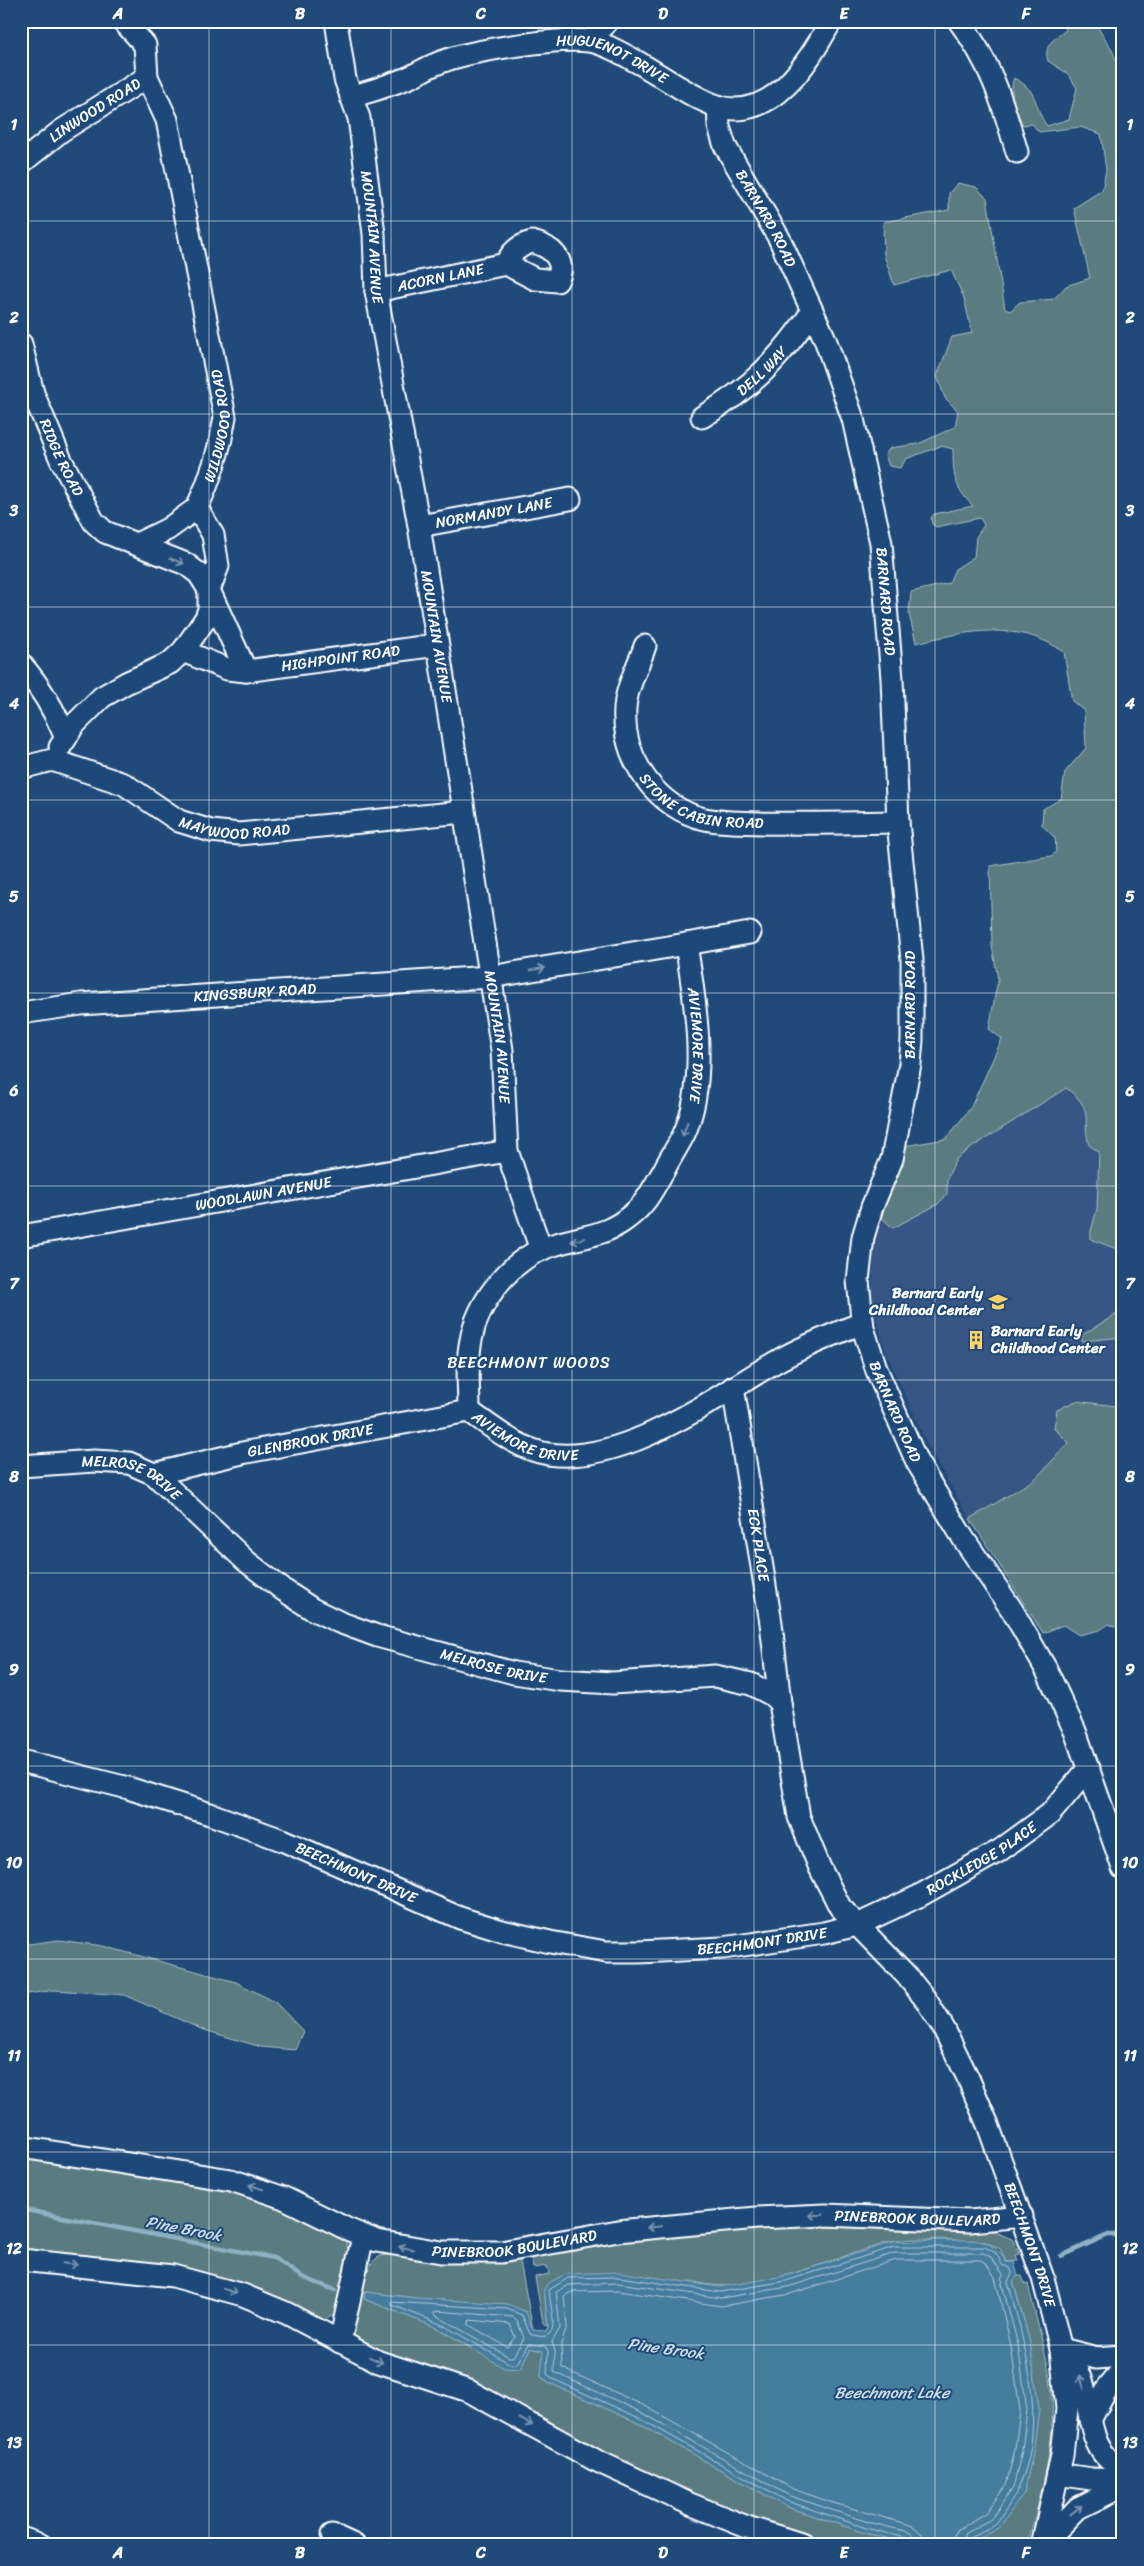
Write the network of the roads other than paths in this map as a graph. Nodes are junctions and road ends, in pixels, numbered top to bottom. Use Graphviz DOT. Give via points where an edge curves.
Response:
graph roads {
  1 [pos="123,21"];
  2 [pos="336,21"];
  3 [pos="608,21"];
  4 [pos="832,21"];
  5 [pos="959,21"];
  6 [pos="590,41"];
  7 [pos="147,77"];
  8 [pos="351,97"];
  9 [pos="718,106"];
  10 [pos="1017,152"];
  11 [pos="21,163"];
  12 [pos="506,264"];
  13 [pos="376,291"];
  14 [pos="812,312"];
  15 [pos="21,344"];
  16 [pos="702,417"];
  17 [pos="570,499"];
  18 [pos="197,508"];
  19 [pos="419,526"];
  20 [pos="137,544"];
  21 [pos="209,590"];
  22 [pos="436,645"];
  23 [pos="645,646"];
  24 [pos="183,651"];
  25 [pos="21,664"];
  26 [pos="246,671"];
  27 [pos="66,738"];
  28 [pos="52,760"];
  29 [pos="21,768"];
  30 [pos="463,812"];
  31 [pos="898,822"];
  32 [pos="750,933"];
  33 [pos="686,944"];
  34 [pos="490,977"];
  35 [pos="21,1013"];
  36 [pos="507,1151"];
  37 [pos="21,1236"];
  38 [pos="541,1250"];
  39 [pos="862,1323"];
  40 [pos="733,1387"];
  41 [pos="469,1411"];
  42 [pos="21,1466"];
  43 [pos="154,1474"];
  44 [pos="780,1703"];
  45 [pos="21,1761"];
  46 [pos="1089,1768"];
  47 [pos="1123,1868"];
  48 [pos="857,1925"];
  49 [pos="21,2147"];
  50 [pos="1022,2216"];
  51 [pos="363,2236"];
  52 [pos="21,2260"];
  53 [pos="340,2342"];
  54 [pos="1061,2350"];
  55 [pos="1123,2356"];
  56 [pos="1123,2369"];
  57 [pos="1090,2420"];
  58 [pos="1123,2468"];
  59 [pos="1058,2474"];
  60 [pos="1123,2480"];
  61 [pos="1123,2486"];
  62 [pos="332,2535"];
  63 [pos="21,2538"];
  64 [pos="41,2545"];
  65 [pos="354,2545"];
  66 [pos="804,2545"];
  67 [pos="1042,2545"];
  1 -- 7 [label="street, WILDWOOD ROAD" via="145,45"];
  2 -- 8 [label="street, MOUNTAIN AVENUE" via="345,80"];
  3 -- 6 [label="street"];
  4 -- 9 [label="street, HUGUENOT DRIVE" via="799,71 776,95 753,108"];
  5 -- 10 [label="street" via="986,61 997,85"];
  6 -- 8 [label="street, HUGUENOT DRIVE" via="492,50 437,63 407,79"];
  6 -- 9 [label="street, HUGUENOT DRIVE" via="622,54"];
  7 -- 11 [label="street, LINWOOD ROAD" via="61,131"];
  7 -- 18 [label="street, WILDWOOD ROAD" via="167,120 176,155 225,417 212,478"];
  8 -- 13 [label="street, MOUNTAIN AVENUE" via="359,118 374,234"];
  9 -- 14 [label="street, BARNARD ROAD" via="719,127 725,146 779,238"];
  12 -- 13 [label="street, ACORN LANE"];
  13 -- 19 [label="street, MOUNTAIN AVENUE"];
  14 -- 16 [label="street, DELL WAY" via="773,364 751,385"];
  14 -- 31 [label="street, BARNARD ROAD" via="853,419 881,543 892,679"];
  15 -- 20 [label="street, RIDGE ROAD" via="33,393 61,460 94,522 105,532"];
  17 -- 19 [label="street, NORMANDY LANE"];
  18 -- 20 [label="street" via="168,529"];
  18 -- 21 [label="street" via="213,535 218,566"];
  19 -- 22 [label="street, MOUNTAIN AVENUE"];
  20 -- 21 [label="street, RIDGE ROAD, one-way" via="186,564 199,574"];
  21 -- 24 [label="street" via="206,618"];
  21 -- 26 [label="street"];
  22 -- 26 [label="street, HIGHPOINT ROAD"];
  22 -- 30 [label="street, MOUNTAIN AVENUE"];
  23 -- 31 [label="street, STONE CABIN ROAD" via="626,698 624,722 627,738 642,775 680,808 696,816 722,821 805,824"];
  24 -- 26 [label="street, HIGHPOINT ROAD" via="226,669"];
  24 -- 27 [label="street" via="170,663 102,697 73,726"];
  25 -- 27 [label="street" via="44,695"];
  27 -- 28 [label="street"];
  28 -- 29 [label="street"];
  28 -- 30 [label="street, MAYWOOD ROAD" via="124,784 179,820 211,831 239,834"];
  30 -- 34 [label="street, MOUNTAIN AVENUE"];
  31 -- 39 [label="street, BARNARD ROAD" via="912,960 912,1040 892,1159 863,1236 858,1280"];
  32 -- 33 [label="street"];
  34 -- 33 [label="street, one-way"];
  33 -- 38 [label="street, AVIEMORE DRIVE, one-way" via="698,1062 695,1097 685,1133 644,1206 624,1222 599,1235"];
  34 -- 35 [label="street, KINGSBURY ROAD" via="81,1004"];
  34 -- 36 [label="street, MOUNTAIN AVENUE" via="502,1050"];
  36 -- 37 [label="street, WOODLAWN AVENUE"];
  36 -- 38 [label="street, MOUNTAIN AVENUE"];
  38 -- 41 [label="street, AVIEMORE DRIVE" via="500,1281 484,1304 468,1357"];
  39 -- 40 [label="street, AVIEMORE DRIVE" via="815,1342"];
  39 -- 46 [label="street, BARNARD ROAD" via="876,1371 912,1453 1040,1656"];
  40 -- 41 [label="street, AVIEMORE DRIVE" via="689,1416 646,1435 588,1454 569,1456 526,1448"];
  40 -- 44 [label="street, ECK PLACE" via="771,1623"];
  41 -- 43 [label="street, GLENBROOK DRIVE" via="242,1453"];
  42 -- 43 [label="street, MELROSE DRIVE" via="94,1461 129,1463"];
  43 -- 44 [label="street, MELROSE DRIVE" via="246,1561 282,1589 312,1609 370,1634 514,1673 560,1680 613,1683 715,1676 751,1684"];
  44 -- 48 [label="street" via="801,1824 840,1907"];
  45 -- 48 [label="street, BEECHMONT DRIVE" via="128,1788 210,1814 282,1840 460,1918 531,1938 606,1952 680,1951 802,1937"];
  46 -- 47 [label="street, BARNARD ROAD"];
  46 -- 48 [label="street, ROCKLEDGE PLACE" via="1050,1814 1000,1851 919,1896"];
  48 -- 50 [label="street, BEECHMONT DRIVE" via="916,1987 944,2029 978,2099"];
  51 -- 49 [label="street, PINEBROOK BOULEVARD, one-way" via="249,2185 194,2173"];
  50 -- 51 [label="street, PINEBROOK BOULEVARD, one-way" via="970,2222 825,2215 747,2219 618,2231 515,2250 472,2254 410,2248"];
  50 -- 54 [label="street, BEECHMONT DRIVE" via="1045,2286"];
  51 -- 53 [label="street"];
  52 -- 53 [label="street, one-way" via="143,2271 200,2282 266,2304"];
  53 -- 66 [label="street, one-way" via="394,2367 469,2391 595,2460 690,2504"];
  54 -- 55 [label="street" via="1097,2358"];
  57 -- 54 [label="street, one-way" via="1081,2376"];
  54 -- 59 [label="street, BEECHMONT DRIVE" via="1067,2409"];
  56 -- 57 [label="street" via="1108,2387"];
  57 -- 58 [label="street" via="1104,2455"];
  59 -- 60 [label="street"];
  59 -- 67 [label="street, BEECHMONT DRIVE"];
  67 -- 61 [label="street, one-way" via="1078,2508"];
  62 -- 65 [label="street"];
  63 -- 64 [label="street"];
}
